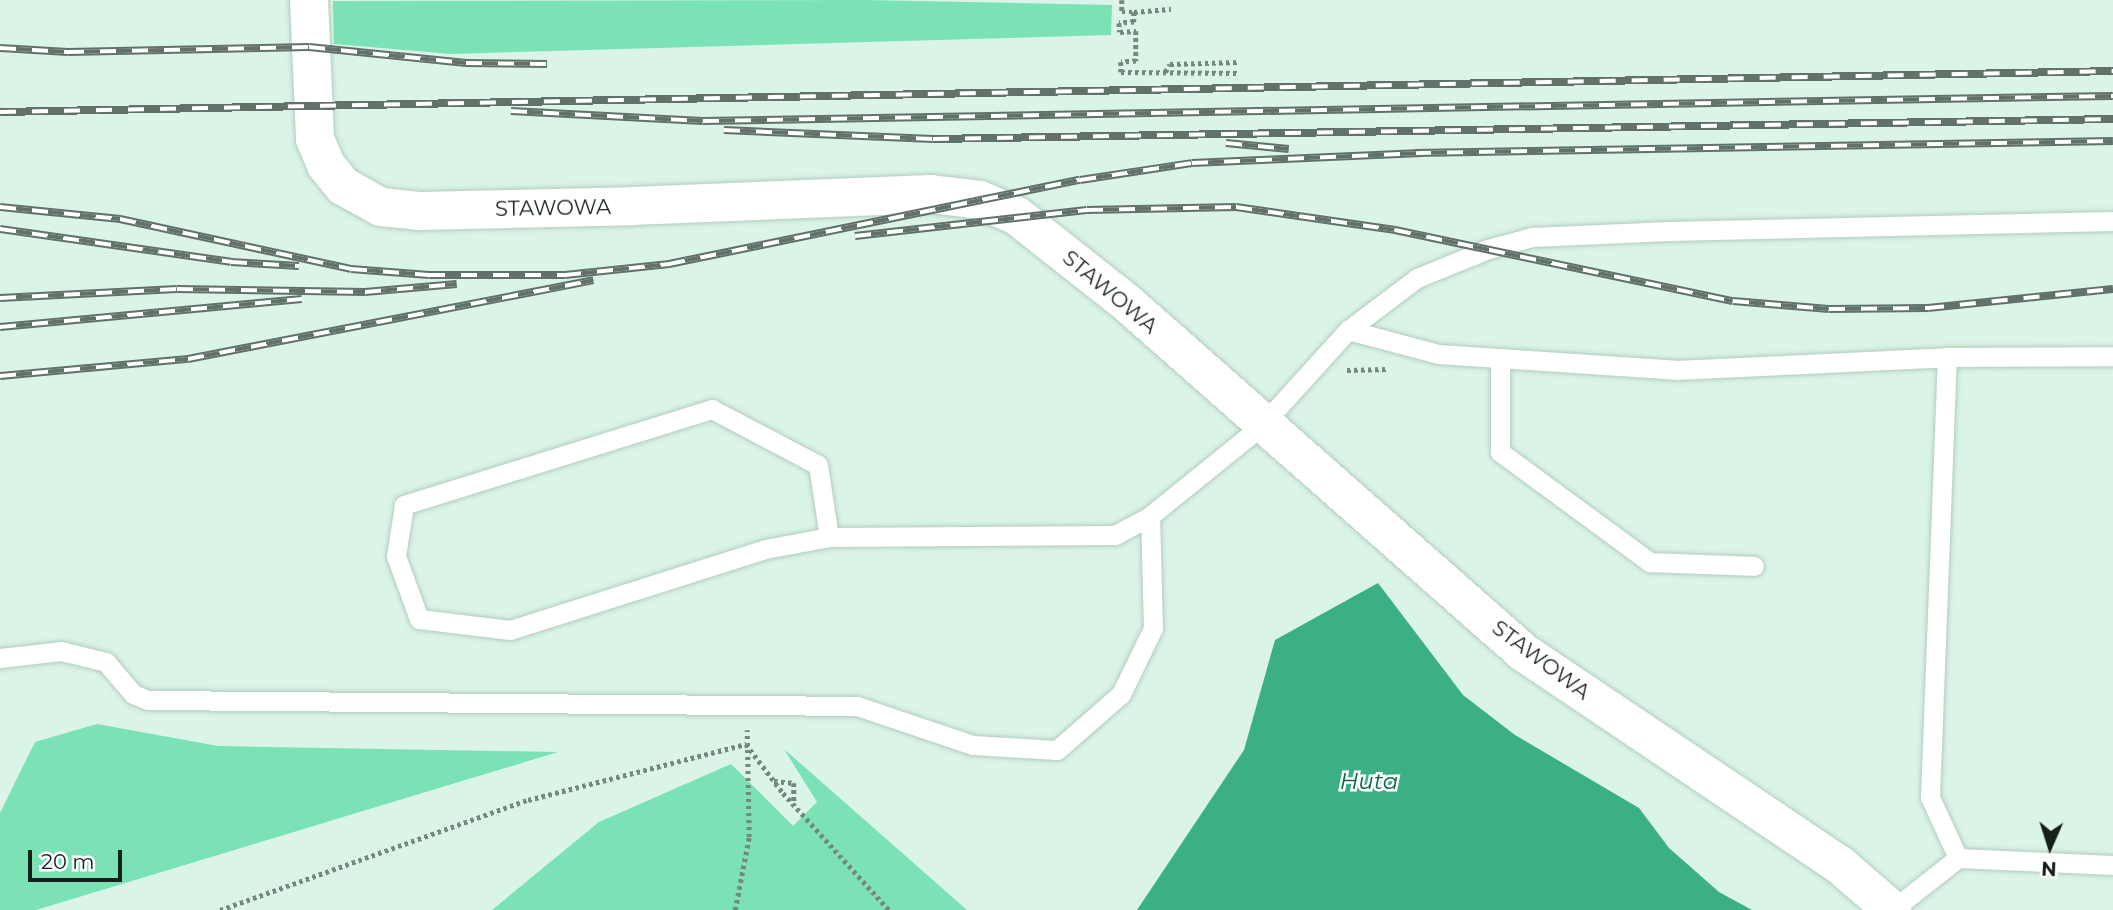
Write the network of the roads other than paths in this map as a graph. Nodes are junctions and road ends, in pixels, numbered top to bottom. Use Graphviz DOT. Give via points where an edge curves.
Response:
graph roads {
  1 [pos="309,0"];
  2 [pos="2113,221"];
  3 [pos="1348,330"];
  4 [pos="2113,356"];
  5 [pos="1947,357"];
  6 [pos="1500,358"];
  7 [pos="1261,426"];
  8 [pos="1150,516"];
  9 [pos="829,537"];
  10 [pos="1754,566"];
  11 [pos="0,658"];
  12 [pos="1958,858"];
  13 [pos="2113,865"];
  14 [pos="1892,910"];
  1 -- 7 [label="street, STAWOWA" via="315,139 326,165 343,186 381,207 419,211 605,207 932,194 980,200 1017,216 1127,303"];
  2 -- 3 [label="lane" via="1532,237 1417,278"];
  3 -- 6 [label="lane" via="1438,354"];
  3 -- 7 [label="lane"];
  4 -- 5 [label="lane"];
  5 -- 6 [label="lane" via="1676,370"];
  5 -- 12 [label="lane" via="1930,797"];
  6 -- 10 [label="lane" via="1500,452 1650,562"];
  7 -- 8 [label="lane"];
  7 -- 14 [label="street, STAWOWA" via="1523,652 1840,865"];
  8 -- 9 [label="lane" via="1115,535"];
  8 -- 11 [label="lane" via="1153,628 1121,694 1057,750 973,745 858,706 148,700 134,694 106,662 61,651"];
  9 -- 9 [label="lane" via="765,550 510,630 419,619 396,556 404,505 712,409 818,465"];
  12 -- 13 [label="lane"];
  12 -- 14 [label="lane"];
}
